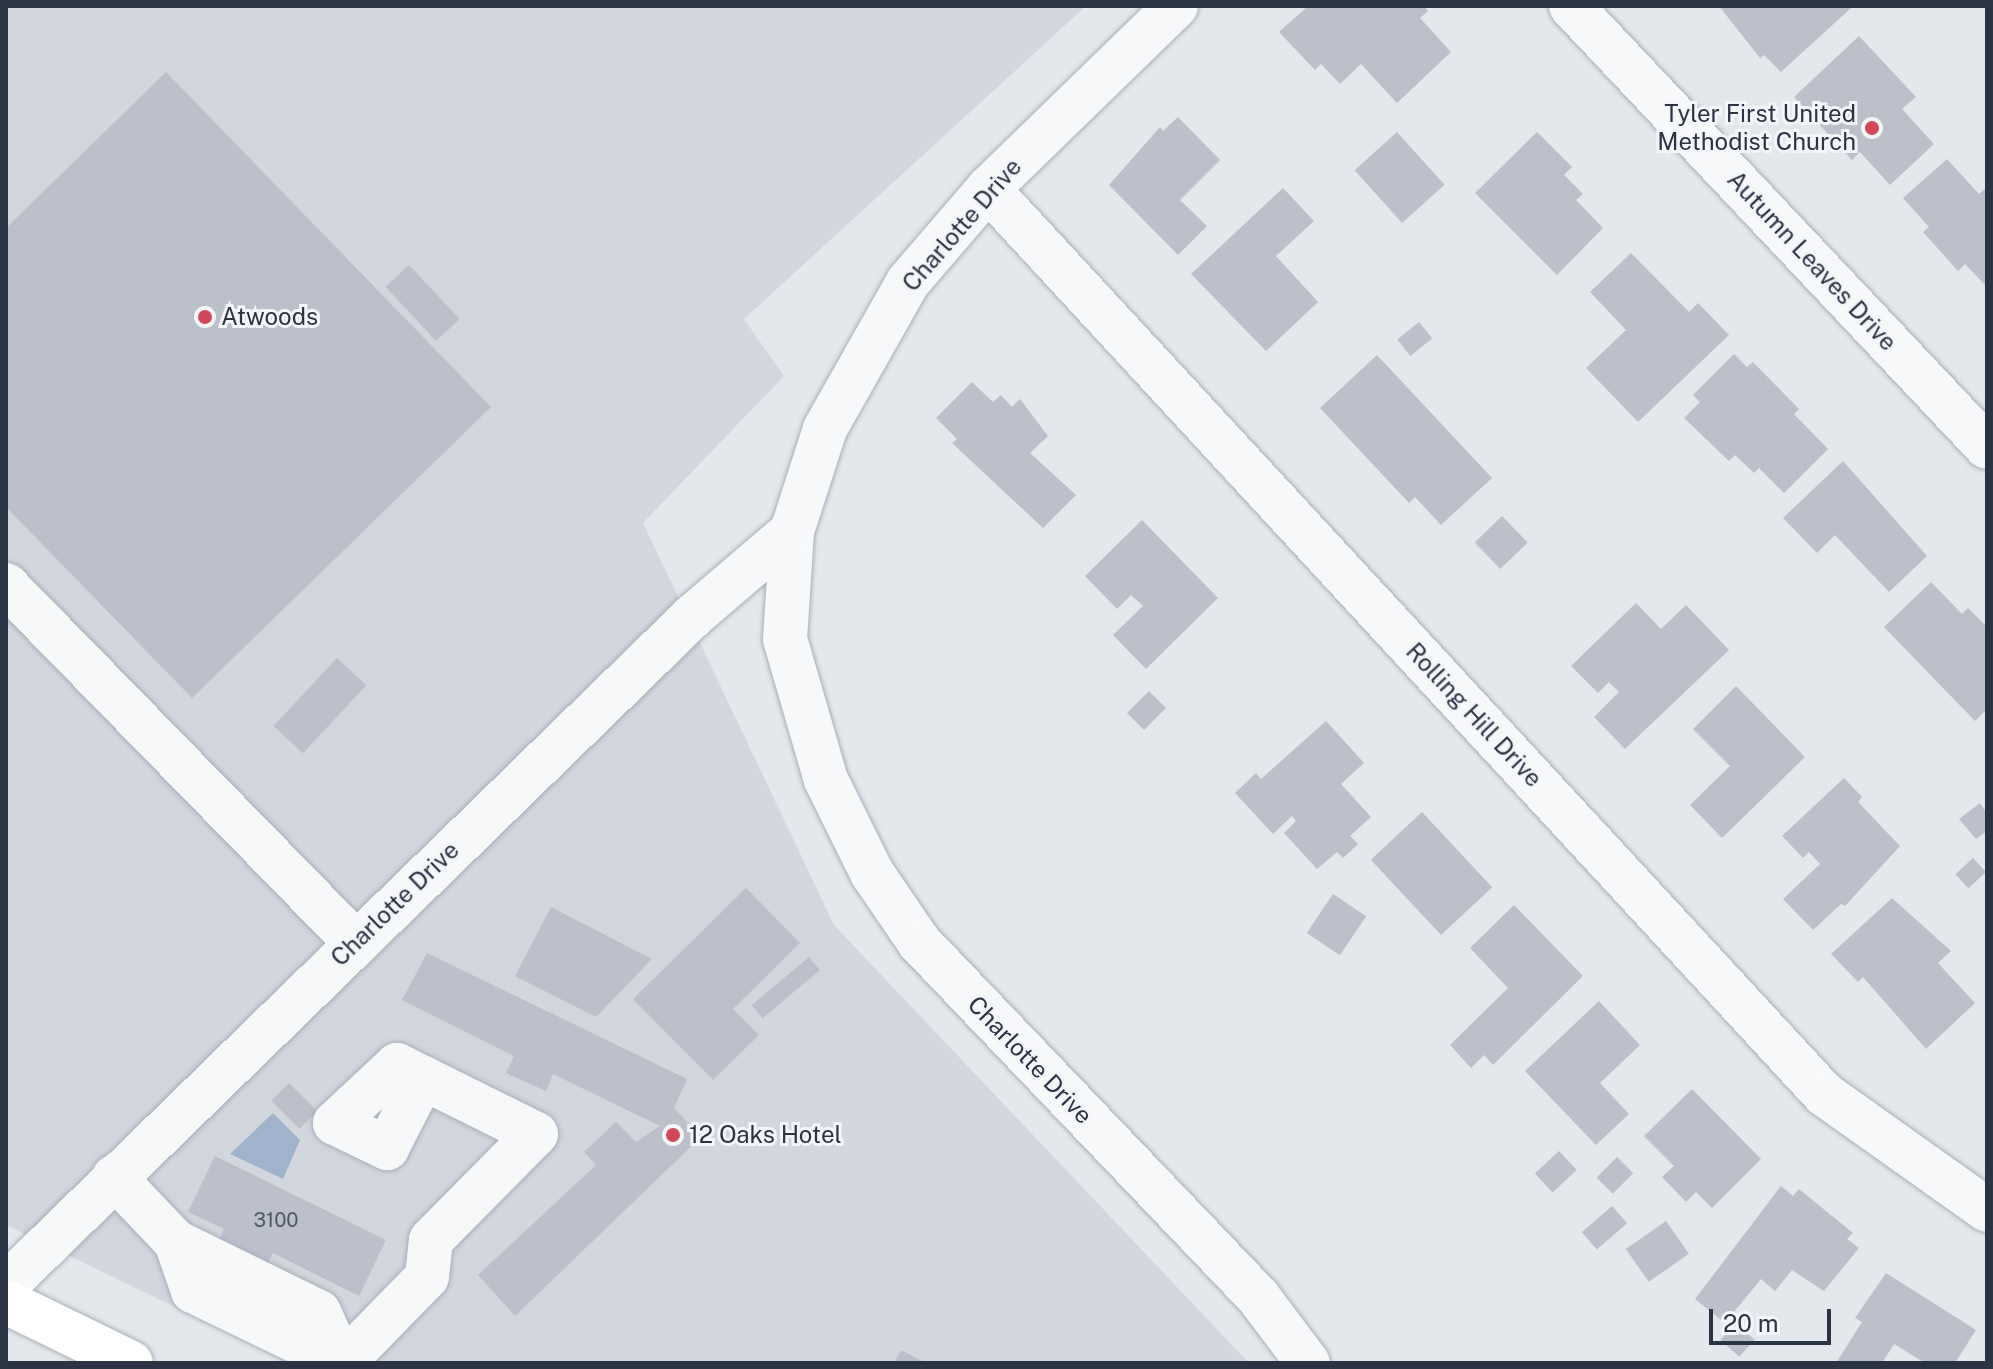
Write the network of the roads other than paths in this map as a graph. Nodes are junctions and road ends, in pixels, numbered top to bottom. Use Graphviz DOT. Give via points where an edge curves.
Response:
graph roads {
  1 [pos="1176,6"];
  2 [pos="1571,6"];
  3 [pos="988,189"];
  4 [pos="1987,447"];
  5 [pos="792,531"];
  6 [pos="6,585"];
  7 [pos="356,943"];
  8 [pos="423,1078"];
  9 [pos="114,1177"];
  10 [pos="1987,1210"];
  11 [pos="6,1285"];
  12 [pos="6,1302"];
  13 [pos="131,1363"];
  14 [pos="342,1363"];
  15 [pos="1308,1363"];
  1 -- 3 [label="street, Charlotte Drive"];
  2 -- 4 [label="street, Autumn Leaves Drive"];
  3 -- 5 [label="street, Charlotte Drive" via="908,282 874,338 825,429"];
  3 -- 10 [label="street, Rolling Hill Drive" via="1824,1094"];
  5 -- 7 [label="street, Charlotte Drive" via="693,616"];
  5 -- 15 [label="street, Charlotte Drive" via="785,639 826,780 872,873 919,942 1249,1288"];
  6 -- 7 [label="street"];
  7 -- 9 [label="street, Charlotte Drive"];
  8 -- 14 [label="street" via="536,1134 431,1240 427,1277"];
  9 -- 11 [label="street, Charlotte Drive"];
  9 -- 14 [label="street" via="176,1242 319,1312"];
  12 -- 13 [label="highway"];
}
